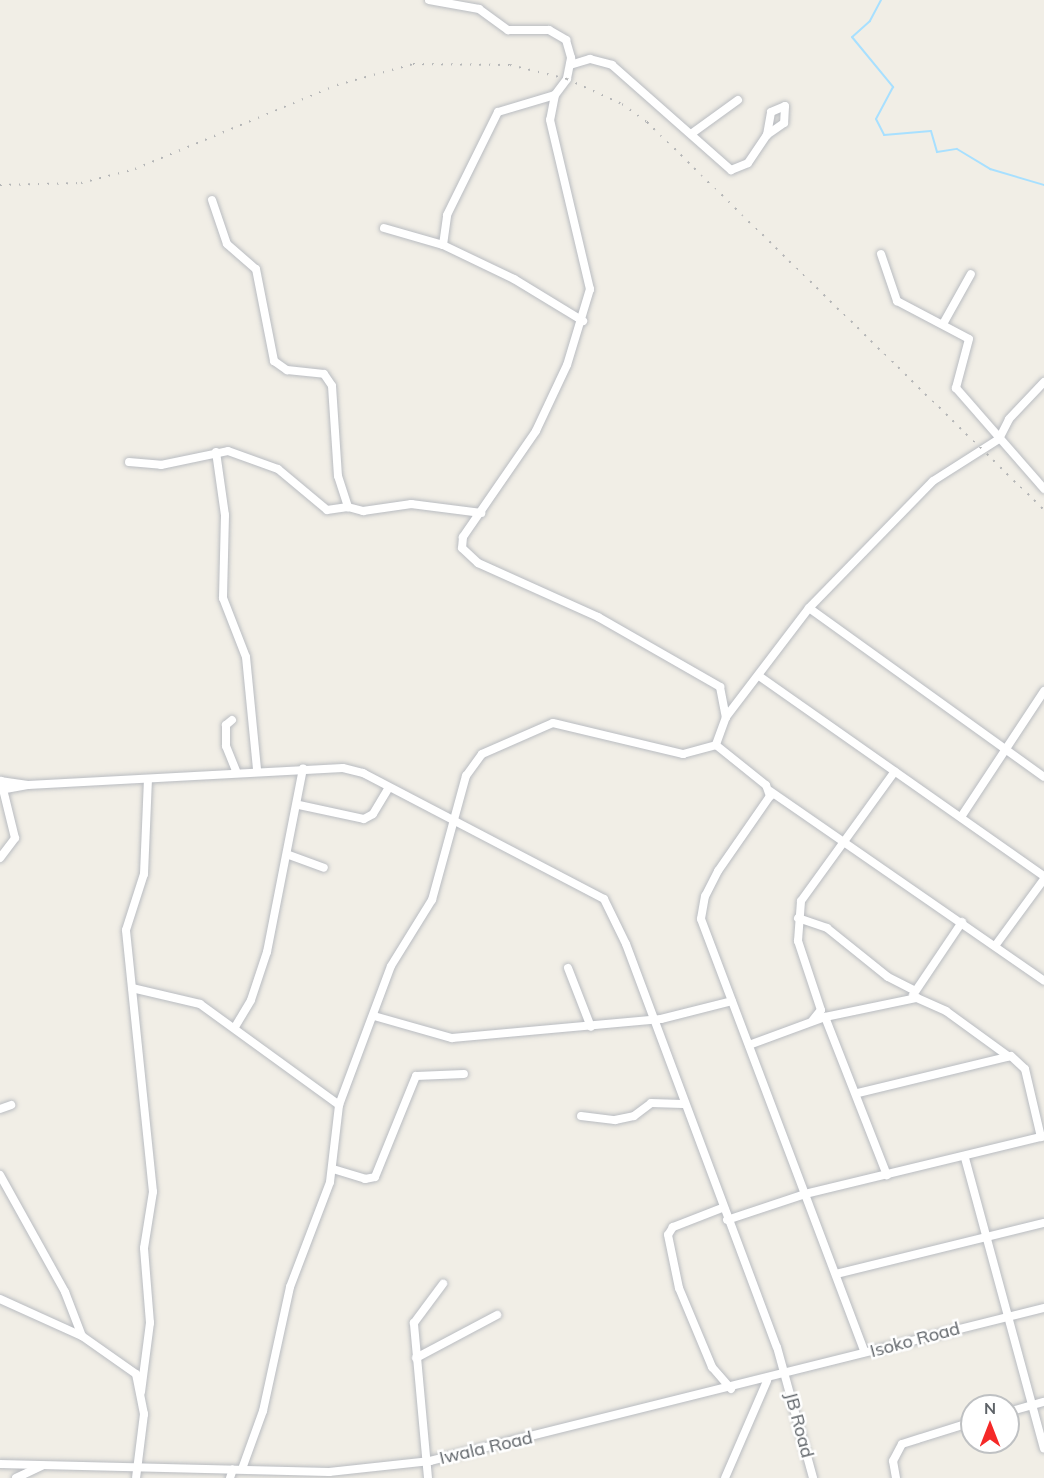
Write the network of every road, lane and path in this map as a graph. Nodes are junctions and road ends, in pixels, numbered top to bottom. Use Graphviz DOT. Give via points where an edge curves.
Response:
graph roads {
  1 [pos="429,0"];
  2 [pos="570,65"];
  3 [pos="555,95"];
  4 [pos="738,100"];
  5 [pos="691,134"];
  6 [pos="767,135"];
  7 [pos="212,200"];
  8 [pos="384,228"];
  9 [pos="443,245"];
  10 [pos="881,254"];
  11 [pos="971,274"];
  12 [pos="583,321"];
  13 [pos="944,324"];
  14 [pos="1044,382"];
  15 [pos="999,440"];
  16 [pos="216,452"];
  17 [pos="129,462"];
  18 [pos="1044,489"];
  19 [pos="348,507"];
  20 [pos="481,513"];
  21 [pos="809,608"];
  22 [pos="759,676"];
  23 [pos="1044,691"];
  24 [pos="726,717"];
  25 [pos="232,720"];
  26 [pos="716,745"];
  27 [pos="1007,748"];
  28 [pos="303,768"];
  29 [pos="258,770"];
  30 [pos="236,771"];
  31 [pos="895,771"];
  32 [pos="1044,777"];
  33 [pos="148,780"];
  34 [pos="1,786"];
  35 [pos="389,787"];
  36 [pos="770,791"];
  37 [pos="299,805"];
  38 [pos="961,817"];
  39 [pos="453,821"];
  40 [pos="843,839"];
  41 [pos="289,855"];
  42 [pos="0,858"];
  43 [pos="324,868"];
  44 [pos="1044,878"];
  45 [pos="798,918"];
  46 [pos="962,922"];
  47 [pos="995,946"];
  48 [pos="568,969"];
  49 [pos="1044,981"];
  50 [pos="132,988"];
  51 [pos="913,995"];
  52 [pos="732,1001"];
  53 [pos="374,1016"];
  54 [pos="825,1017"];
  55 [pos="653,1020"];
  56 [pos="812,1021"];
  57 [pos="591,1026"];
  58 [pos="235,1027"];
  59 [pos="749,1045"];
  60 [pos="1008,1056"];
  61 [pos="464,1074"];
  62 [pos="858,1093"];
  63 [pos="683,1104"];
  64 [pos="11,1105"];
  65 [pos="339,1105"];
  66 [pos="0,1109"];
  67 [pos="581,1116"];
  68 [pos="1042,1137"];
  69 [pos="965,1158"];
  70 [pos="333,1169"];
  71 [pos="0,1175"];
  72 [pos="887,1175"];
  73 [pos="805,1194"];
  74 [pos="722,1208"];
  75 [pos="727,1220"];
  76 [pos="1044,1223"];
  77 [pos="982,1236"];
  78 [pos="836,1274"];
  79 [pos="443,1284"];
  80 [pos="0,1299"];
  81 [pos="1044,1308"];
  82 [pos="497,1315"];
  83 [pos="1005,1316"];
  84 [pos="82,1336"];
  85 [pos="865,1352"];
  86 [pos="416,1358"];
  87 [pos="785,1372"];
  88 [pos="767,1381"];
  89 [pos="731,1389"];
  90 [pos="141,1392"];
  91 [pos="1044,1402"];
  92 [pos="1031,1405"];
  93 [pos="1020,1408"];
  94 [pos="960,1426"];
  95 [pos="1044,1448"];
  96 [pos="430,1461"];
  97 [pos="0,1464"];
  98 [pos="42,1466"];
  99 [pos="139,1466"];
  100 [pos="232,1469"];
  101 [pos="242,1469"];
  102 [pos="304,1475"];
  103 [pos="16,1478"];
  104 [pos="136,1478"];
  105 [pos="230,1478"];
  106 [pos="428,1478"];
  107 [pos="725,1478"];
  108 [pos="813,1478"];
  109 [pos="896,1478"];
  1 -- 2 [label="street" via="479,9 508,30 554,31 566,40"];
  2 -- 3 [label="street"];
  2 -- 5 [label="street" via="590,59 612,66"];
  3 -- 9 [label="street" via="498,112 447,215"];
  3 -- 12 [label="street" via="549,111 553,137 584,246 590,290"];
  4 -- 5 [label="street"];
  5 -- 6 [label="street" via="736,172"];
  7 -- 19 [label="street" via="227,244 256,269 274,361 287,370 324,374 332,386 338,476"];
  8 -- 9 [label="street"];
  9 -- 12 [label="street" via="535,290"];
  10 -- 13 [label="street" via="897,302"];
  11 -- 13 [label="street"];
  12 -- 20 [label="street" via="536,431"];
  13 -- 15 [label="street" via="969,339 955,385"];
  14 -- 15 [label="street" via="1009,419"];
  15 -- 18 [label="street"];
  15 -- 21 [label="street" via="933,481"];
  16 -- 17 [label="street" via="161,465"];
  16 -- 19 [label="street" via="272,466 327,510"];
  16 -- 29 [label="street" via="225,515 223,598 246,657"];
  19 -- 20 [label="street" via="363,511 411,504"];
  20 -- 24 [label="street" via="463,537 465,556 598,617 708,678 723,694"];
  21 -- 22 [label="street"];
  21 -- 27 [label="street"];
  22 -- 24 [label="street"];
  22 -- 31 [label="street"];
  23 -- 27 [label="street"];
  24 -- 26 [label="street"];
  25 -- 30 [label="street" via="226,725 226,746"];
  26 -- 36 [label="street"];
  26 -- 39 [label="street" via="683,754 562,723 544,724 480,756 461,786"];
  27 -- 32 [label="street"];
  27 -- 38 [label="street"];
  28 -- 29 [label="street, JB Road"];
  28 -- 35 [label="street, JB Road" via="343,768"];
  28 -- 37 [label="street"];
  29 -- 30 [label="street, JB Road"];
  30 -- 33 [label="street, JB Road"];
  31 -- 38 [label="street"];
  31 -- 40 [label="street"];
  33 -- 34 [label="street, JB Road"];
  33 -- 50 [label="street" via="144,874 126,930"];
  34 -- 42 [label="street" via="15,838"];
  35 -- 37 [label="street" via="374,814 364,819"];
  35 -- 39 [label="street, JB Road"];
  36 -- 40 [label="street"];
  36 -- 52 [label="street" via="701,909"];
  37 -- 41 [label="street"];
  38 -- 44 [label="street"];
  39 -- 53 [label="street" via="432,900 391,966"];
  39 -- 55 [label="street, JB Road" via="604,899"];
  40 -- 45 [label="street" via="802,897"];
  40 -- 46 [label="street"];
  41 -- 43 [label="street"];
  41 -- 58 [label="street" via="258,982"];
  44 -- 47 [label="street"];
  45 -- 51 [label="street" via="827,928"];
  45 -- 56 [label="street" via="798,942 821,1006"];
  46 -- 47 [label="street"];
  46 -- 51 [label="street"];
  47 -- 49 [label="street"];
  48 -- 57 [label="street"];
  50 -- 58 [label="street" via="193,1000"];
  50 -- 90 [label="street" via="153,1192 144,1248 150,1323"];
  51 -- 54 [label="street"];
  51 -- 60 [label="street" via="927,1000"];
  52 -- 55 [label="street"];
  52 -- 59 [label="street"];
  53 -- 57 [label="street" via="452,1038"];
  53 -- 65 [label="street"];
  54 -- 56 [label="street"];
  54 -- 62 [label="street"];
  55 -- 57 [label="street"];
  55 -- 63 [label="street, JB Road"];
  56 -- 59 [label="street"];
  58 -- 65 [label="street"];
  59 -- 73 [label="street"];
  60 -- 62 [label="street" via="972,1070"];
  60 -- 68 [label="street" via="1025,1069"];
  61 -- 70 [label="street" via="416,1076 375,1177 365,1179"];
  62 -- 72 [label="street"];
  63 -- 67 [label="street" via="651,1103 634,1116 615,1120"];
  63 -- 74 [label="street, JB Road"];
  64 -- 66 [label="street"];
  65 -- 70 [label="street"];
  68 -- 69 [label="street"];
  69 -- 72 [label="street"];
  69 -- 77 [label="street"];
  70 -- 101 [label="street" via="290,1287 263,1412"];
  71 -- 84 [label="street" via="64,1292"];
  72 -- 73 [label="street"];
  73 -- 75 [label="street"];
  73 -- 78 [label="street"];
  74 -- 75 [label="street, JB Road"];
  74 -- 89 [label="street" via="673,1227 668,1235 679,1288 712,1367"];
  75 -- 87 [label="street, JB Road"];
  76 -- 77 [label="street"];
  77 -- 78 [label="street"];
  77 -- 83 [label="street"];
  78 -- 85 [label="street"];
  79 -- 86 [label="street" via="416,1315"];
  80 -- 84 [label="street"];
  81 -- 83 [label="street, Isoko Road"];
  82 -- 86 [label="street"];
  83 -- 85 [label="street, Isoko Road"];
  83 -- 92 [label="street"];
  84 -- 90 [label="street" via="129,1365"];
  85 -- 87 [label="street, Isoko Road"];
  86 -- 96 [label="street"];
  87 -- 88 [label="street, Iwala Road"];
  87 -- 108 [label="street, JB Road"];
  88 -- 89 [label="street, Iwala Road"];
  88 -- 107 [label="street"];
  89 -- 96 [label="street, Iwala Road"];
  90 -- 99 [label="street"];
  91 -- 92 [label="street"];
  92 -- 93 [label="street"];
  92 -- 95 [label="street"];
  94 -- 109 [label="street" via="902,1444 893,1461"];
  96 -- 102 [label="street, Iwala Road"];
  96 -- 106 [label="street"];
  97 -- 98 [label="street, Iwala Road"];
  98 -- 99 [label="street, Iwala Road"];
  98 -- 103 [label="street"];
  99 -- 100 [label="street, Iwala Road"];
  99 -- 104 [label="street"];
  100 -- 101 [label="street, Iwala Road"];
  100 -- 105 [label="street"];
  101 -- 102 [label="street, Iwala Road"];
}
